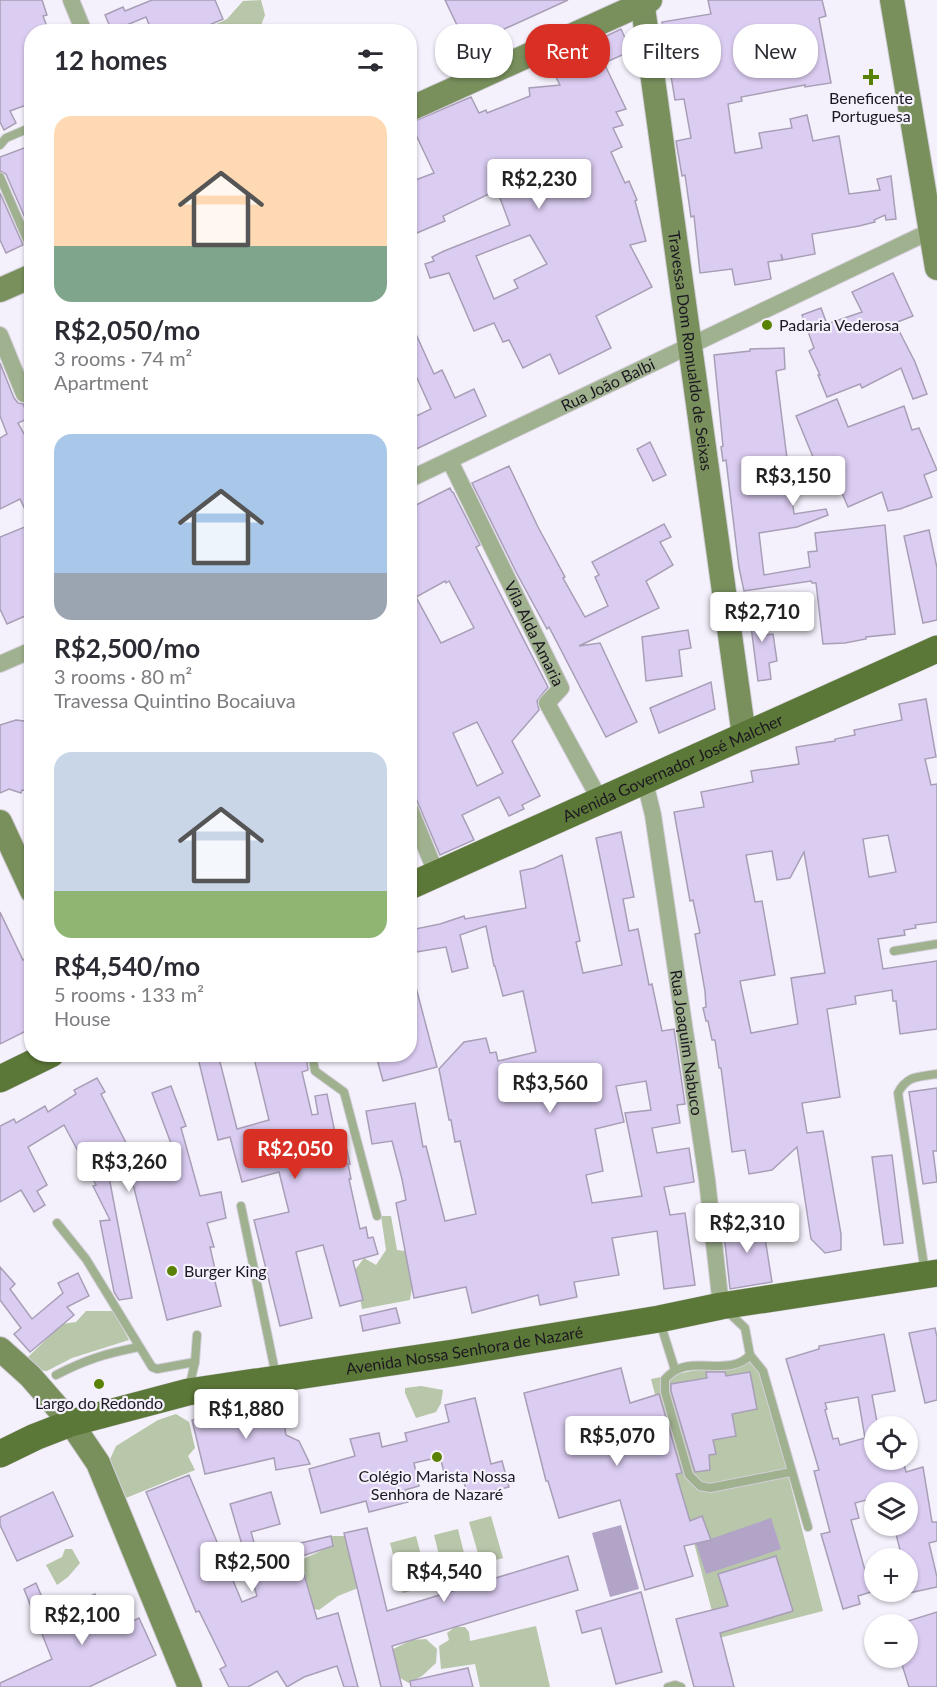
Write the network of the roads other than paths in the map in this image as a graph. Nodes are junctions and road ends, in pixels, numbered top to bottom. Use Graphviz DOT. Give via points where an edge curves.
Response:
graph roads {
  1 [pos="71,0"];
  2 [pos="892,0"];
  3 [pos="645,1"];
  4 [pos="81,24"];
  5 [pos="417,106"];
  6 [pos="24,131"];
  7 [pos="0,146"];
  8 [pos="0,177"];
  9 [pos="934,230"];
  10 [pos="24,232"];
  11 [pos="937,268"];
  12 [pos="24,279"];
  13 [pos="1,286"];
  14 [pos="0,335"];
  15 [pos="689,345"];
  16 [pos="24,394"];
  17 [pos="450,461"];
  18 [pos="417,476"];
  19 [pos="937,649"];
  20 [pos="24,654"];
  21 [pos="0,664"];
  22 [pos="744,736"];
  23 [pos="645,782"];
  24 [pos="600,800"];
  25 [pos="0,822"];
  26 [pos="417,826"];
  27 [pos="436,873"];
  28 [pos="24,874"];
  29 [pos="417,882"];
  30 [pos="937,944"];
  31 [pos="894,951"];
  32 [pos="35,1062"];
  33 [pos="313,1062"];
  34 [pos="937,1074"];
  35 [pos="0,1079"];
  36 [pos="242,1206"];
  37 [pos="377,1216"];
  38 [pos="57,1223"];
  39 [pos="931,1274"];
  40 [pos="721,1306"];
  41 [pos="659,1319"];
  42 [pos="197,1335"];
  43 [pos="139,1347"];
  44 [pos="0,1349"];
  45 [pos="750,1355"];
  46 [pos="195,1362"];
  47 [pos="675,1370"];
  48 [pos="56,1375"];
  49 [pos="277,1379"];
  50 [pos="188,1392"];
  51 [pos="71,1423"];
  52 [pos="0,1454"];
  53 [pos="791,1472"];
  54 [pos="808,1527"];
  55 [pos="190,1687"];
  56 [pos="668,1687"];
  57 [pos="681,1687"];
  1 -- 4 [label="street"];
  2 -- 9 [label="street"];
  3 -- 5 [label="street"];
  3 -- 15 [label="street, Travessa Dom Romualdo de Seixas"];
  6 -- 7 [label="lane" via="6,138"];
  8 -- 10 [label="lane"];
  9 -- 11 [label="street"];
  9 -- 15 [label="street, Rua João Balbi"];
  12 -- 13 [label="street"];
  14 -- 16 [label="street"];
  15 -- 17 [label="street, Rua João Balbi"];
  15 -- 22 [label="street, Travessa Dom Romualdo de Seixas"];
  17 -- 18 [label="street, Rua João Balbi"];
  17 -- 24 [label="street, Vila Alda Amaria" via="561,688 547,703"];
  19 -- 22 [label="main road, Avenida Governador José Malcher"];
  20 -- 21 [label="street"];
  22 -- 23 [label="main road, Avenida Governador José Malcher"];
  23 -- 24 [label="main road, Avenida Governador José Malcher"];
  23 -- 40 [label="street, Rua Joaquim Nabuco" via="707,1180"];
  24 -- 27 [label="main road, Avenida Governador José Malcher"];
  25 -- 28 [label="street"];
  26 -- 27 [label="street"];
  27 -- 29 [label="main road, Avenida Governador José Malcher"];
  30 -- 31 [label="lane"];
  32 -- 35 [label="main road"];
  33 -- 37 [label="lane" via="315,1071 344,1092"];
  34 -- 39 [label="lane" via="911,1078 898,1093"];
  36 -- 49 [label="lane"];
  38 -- 43 [label="lane" via="86,1259"];
  39 -- 40 [label="main road, Avenida Nossa Senhora de Nazaré"];
  40 -- 41 [label="main road, Avenida Nossa Senhora de Nazaré"];
  40 -- 45 [label="lane" via="746,1328"];
  41 -- 47 [label="lane"];
  41 -- 49 [label="main road, Avenida Nossa Senhora de Nazaré"];
  42 -- 46 [label="lane"];
  43 -- 46 [label="lane" via="157,1369"];
  43 -- 48 [label="lane" via="83,1360"];
  44 -- 51 [label="street"];
  45 -- 47 [label="lane" via="743,1362 728,1366 686,1366"];
  45 -- 53 [label="lane" via="763,1371"];
  46 -- 50 [label="lane"];
  47 -- 53 [label="lane" via="665,1379 665,1392 689,1475 700,1486 710,1488"];
  49 -- 50 [label="main road, Avenida Nossa Senhora de Nazaré"];
  50 -- 51 [label="main road, Avenida Nossa Senhora de Nazaré"];
  51 -- 52 [label="main road, Avenida Nossa Senhora de Nazaré"];
  51 -- 55 [label="street" via="98,1463"];
  53 -- 54 [label="lane"];
  56 -- 57 [label="lane"];
}
